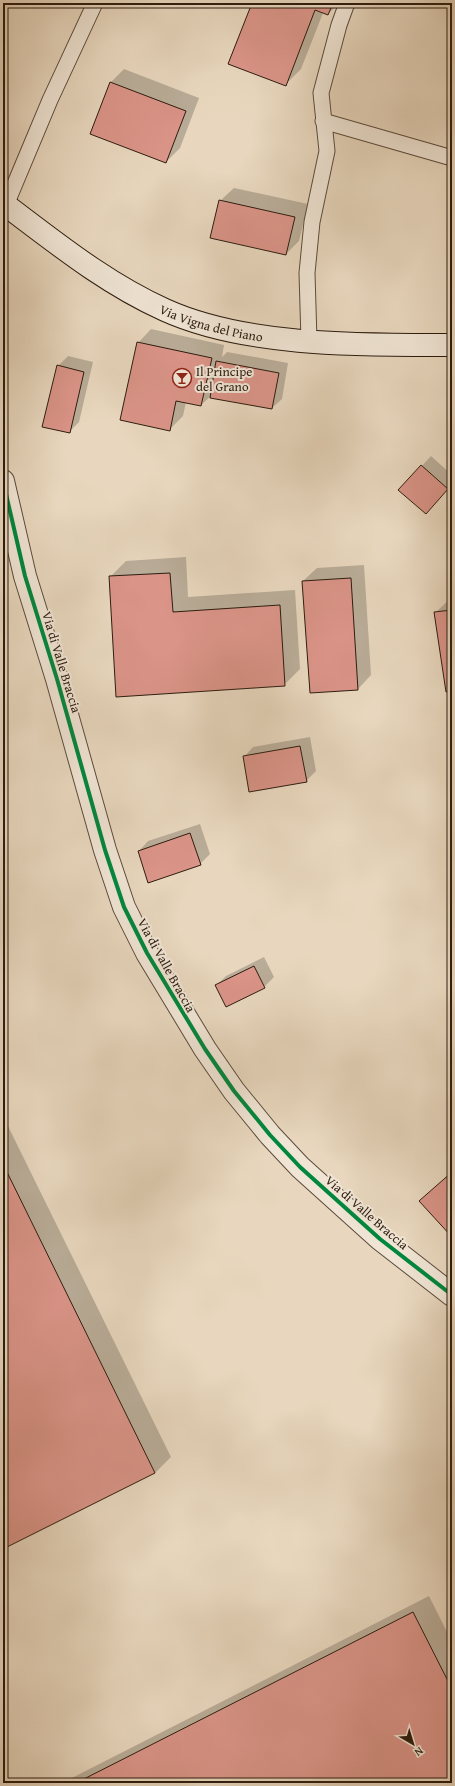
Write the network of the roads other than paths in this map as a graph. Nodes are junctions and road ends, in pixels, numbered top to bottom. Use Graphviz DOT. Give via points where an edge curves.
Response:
graph roads {
  1 [pos="95,3"];
  2 [pos="347,3"];
  3 [pos="323,121"];
  4 [pos="452,158"];
  5 [pos="4,204"];
  6 [pos="309,341"];
  7 [pos="452,345"];
  8 [pos="3,481"];
  9 [pos="452,1295"];
  1 -- 5 [label="lane"];
  2 -- 3 [label="lane" via="321,93"];
  3 -- 4 [label="lane"];
  3 -- 6 [label="lane" via="328,151 312,222 307,273"];
  5 -- 6 [label="street, Via Vigna del Piano" via="108,280 166,311 234,331 278,339"];
  6 -- 7 [label="street, Via Vigna del Piano"];
  8 -- 9 [label="street, Via di Valle Braccia" via="25,576 108,861 124,907 147,953 205,1049 234,1091 270,1135 300,1167 369,1229"];
}
